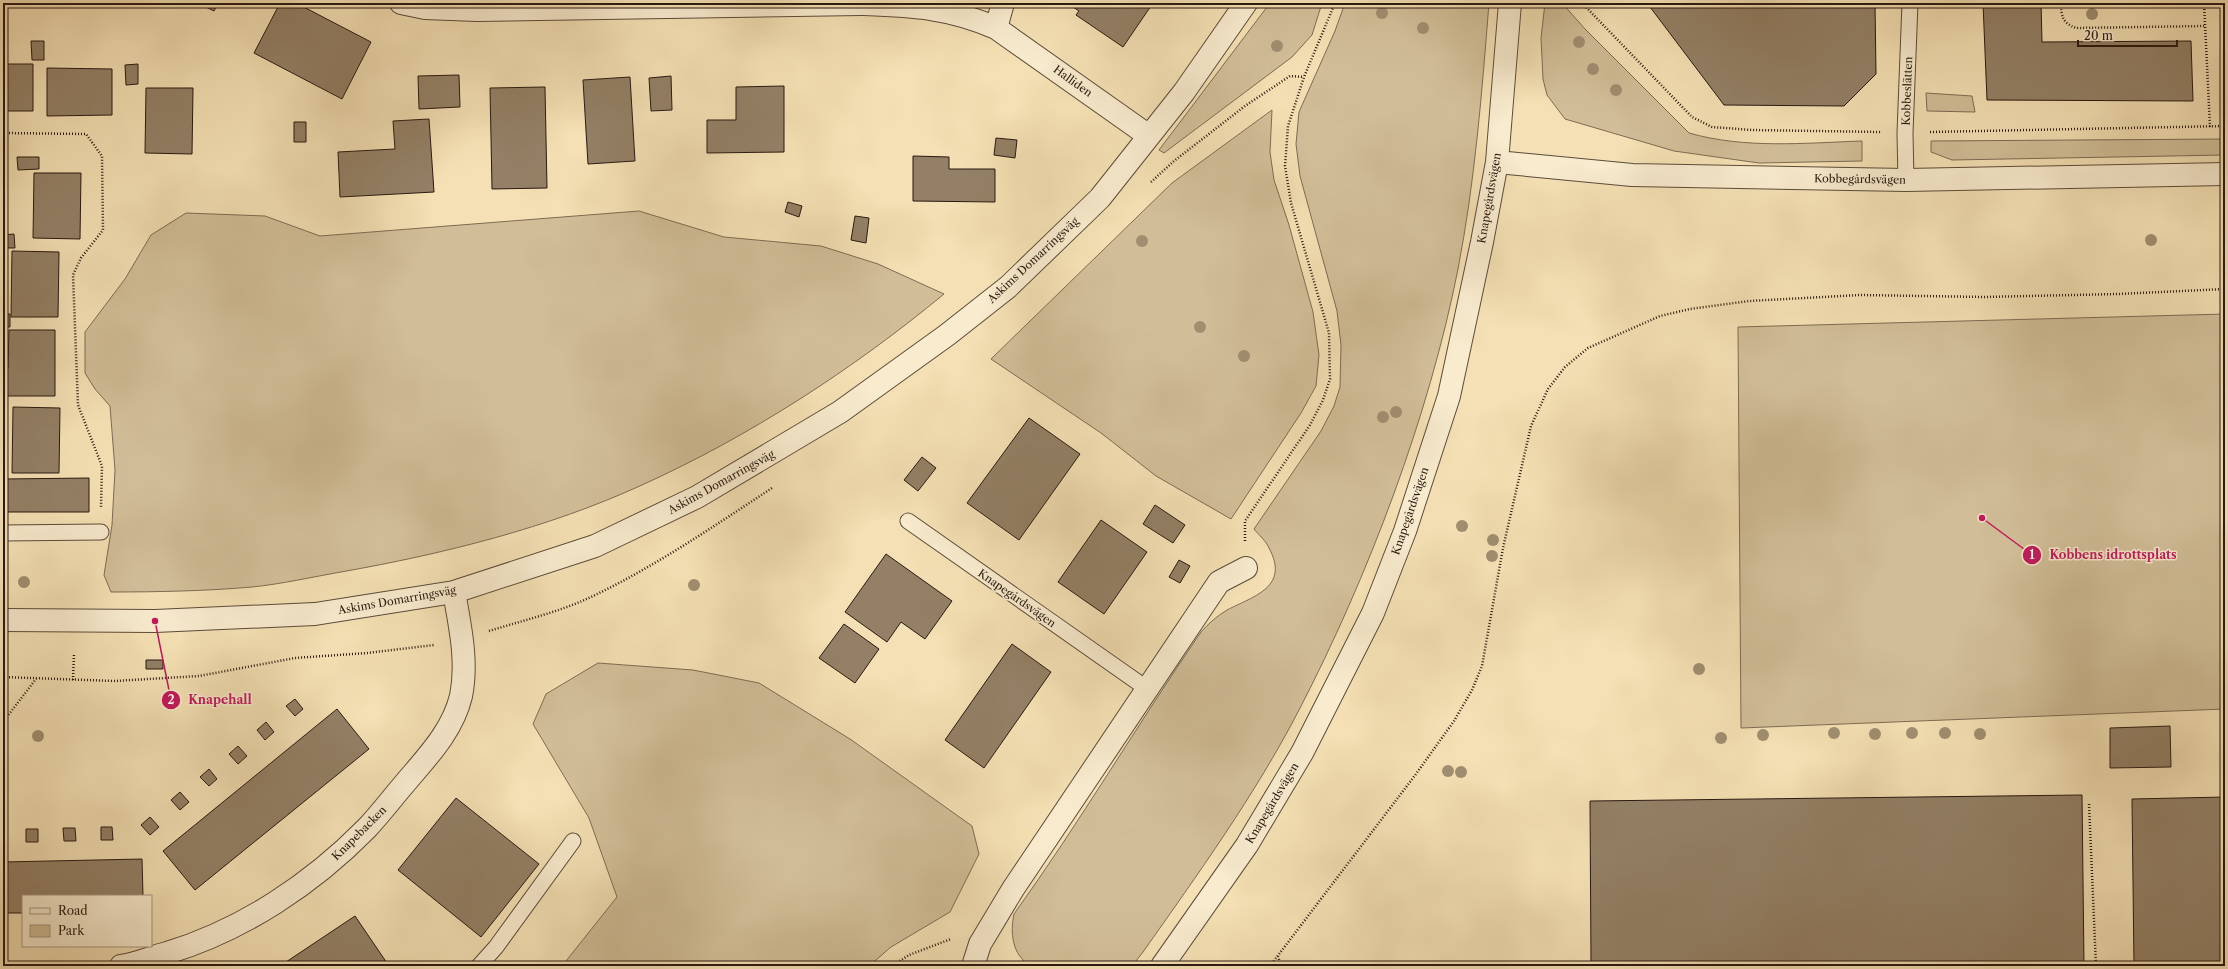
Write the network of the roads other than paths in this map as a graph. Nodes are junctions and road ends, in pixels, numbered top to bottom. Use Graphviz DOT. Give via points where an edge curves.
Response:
graph roads {
  1 [pos="401,3"];
  2 [pos="1003,3"];
  3 [pos="1246,3"];
  4 [pos="1510,3"];
  5 [pos="1910,3"];
  6 [pos="996,28"];
  7 [pos="1149,136"];
  8 [pos="1497,162"];
  9 [pos="2225,174"];
  10 [pos="1906,180"];
  11 [pos="908,521"];
  12 [pos="101,532"];
  13 [pos="3,533"];
  14 [pos="1246,568"];
  15 [pos="454,592"];
  16 [pos="3,620"];
  17 [pos="1146,688"];
  18 [pos="573,841"];
  19 [pos="121,966"];
  20 [pos="479,966"];
  21 [pos="973,966"];
  22 [pos="1162,966"];
  1 -- 6 [label="street, Halliden" via="425,8 478,10 869,5 944,11 968,16"];
  2 -- 6 [label="street"];
  3 -- 7 [label="street, Askims Domarringsväg" via="1184,92"];
  4 -- 8 [label="street, Knapegårdsvägen"];
  5 -- 10 [label="lane, Kobbeslätten" via="1905,133"];
  6 -- 7 [label="street, Halliden"];
  7 -- 15 [label="street, Askims Domarringsväg" via="1100,198 1008,287 947,335 840,412 697,497 595,546"];
  8 -- 10 [label="street, Kobbegårdsvägen" via="1632,175"];
  8 -- 22 [label="street, Knapegårdsvägen" via="1449,396 1404,531 1373,613 1302,753 1247,845"];
  9 -- 10 [label="street, Kobbegårdsvägen"];
  11 -- 17 [label="lane, Knapegårdsvägen"];
  12 -- 13 [label="lane"];
  14 -- 17 [label="street" via="1219,582"];
  15 -- 16 [label="street, Askims Domarringsväg" via="315,614 155,621"];
  15 -- 19 [label="street, Knapebacken" via="462,638 464,676 461,697 453,718 427,757 367,827 318,873 265,910 195,944"];
  17 -- 21 [label="street" via="1013,889 980,944"];
  18 -- 20 [label="lane" via="496,947"];
}
